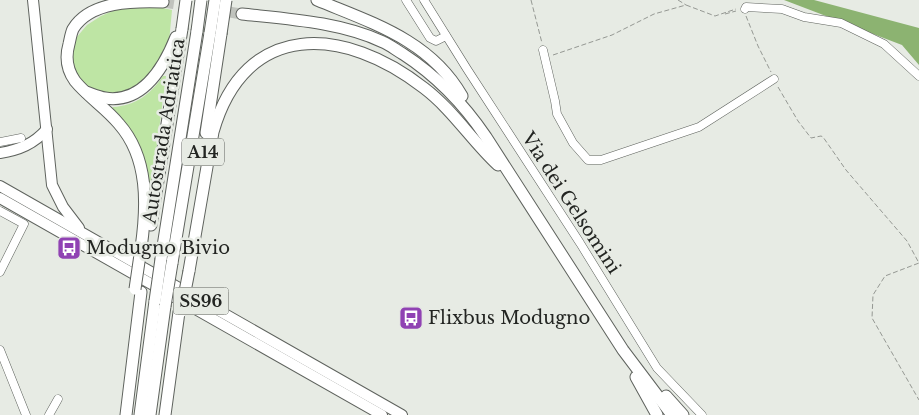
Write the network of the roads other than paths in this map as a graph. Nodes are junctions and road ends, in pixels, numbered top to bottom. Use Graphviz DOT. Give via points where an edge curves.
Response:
graph roads {
  1 [pos="30,0"];
  2 [pos="33,0"];
  3 [pos="186,0"];
  4 [pos="202,0"];
  5 [pos="214,0"];
  6 [pos="226,0"];
  7 [pos="317,0"];
  8 [pos="406,0"];
  9 [pos="424,0"];
  10 [pos="162,2"];
  11 [pos="743,10"];
  12 [pos="35,12"];
  13 [pos="242,14"];
  14 [pos="181,31"];
  15 [pos="215,34"];
  16 [pos="446,36"];
  17 [pos="543,50"];
  18 [pos="919,76"];
  19 [pos="774,79"];
  20 [pos="82,91"];
  21 [pos="478,126"];
  22 [pos="47,129"];
  23 [pos="21,138"];
  24 [pos="11,140"];
  25 [pos="0,142"];
  26 [pos="14,150"];
  27 [pos="0,153"];
  28 [pos="513,179"];
  29 [pos="0,186"];
  30 [pos="0,198"];
  31 [pos="0,211"];
  32 [pos="86,235"];
  33 [pos="144,251"];
  34 [pos="166,261"];
  35 [pos="187,271"];
  36 [pos="0,272"];
  37 [pos="160,303"];
  38 [pos="0,350"];
  39 [pos="623,350"];
  40 [pos="639,374"];
  41 [pos="58,398"];
  42 [pos="26,415"];
  43 [pos="49,415"];
  44 [pos="126,415"];
  45 [pos="140,415"];
  46 [pos="150,415"];
  47 [pos="165,415"];
  48 [pos="382,415"];
  49 [pos="402,415"];
  50 [pos="657,415"];
  51 [pos="672,415"];
  52 [pos="683,415"];
  53 [pos="702,415"];
  1 -- 12 [label="main road"];
  2 -- 12 [label="main road"];
  3 -- 14 [label="highway, A14, bridge"];
  4 -- 34 [label="highway, Autostrada Adriatica / A14, bridge"];
  5 -- 15 [label="highway, Autostrada Adriatica / A14, bridge"];
  6 -- 15 [label="highway, A14, bridge"];
  7 -- 21 [label="highway" via="393,32 413,44 458,89"];
  8 -- 16 [label="street" via="430,38 436,41"];
  9 -- 16 [label="street, Via dei Gelsomini"];
  10 -- 20 [label="highway" via="129,1 95,10 73,29 67,58 69,73"];
  11 -- 18 [label="street" via="746,7 782,9 841,23 884,44"];
  12 -- 22 [label="main road"];
  13 -- 21 [label="highway" via="345,29 383,42 428,72 455,97"];
  14 -- 20 [label="highway" via="158,73 141,90 123,98 106,98"];
  14 -- 33 [label="highway, A14"];
  15 -- 34 [label="highway, Autostrada Adriatica / A14"];
  15 -- 35 [label="highway, A14"];
  16 -- 53 [label="street, Via dei Gelsomini" via="657,368"];
  17 -- 19 [label="street" via="557,114 573,143 588,160 601,160 699,127"];
  20 -- 33 [label="highway" via="119,124 129,138 140,166 146,207"];
  21 -- 28 [label="highway"];
  22 -- 26 [label="main road" via="32,143"];
  22 -- 32 [label="main road" via="52,185 63,207"];
  23 -- 24 [label="street"];
  24 -- 25 [label="street"];
  24 -- 26 [label="street"];
  26 -- 27 [label="main road"];
  28 -- 35 [label="highway" via="437,98 397,68 350,49 303,43 282,47 250,66 226,97 217,116"];
  28 -- 39 [label="highway"];
  29 -- 32 [label="main road, SS96"];
  30 -- 48 [label="main road, SS96"];
  31 -- 36 [label="street" via="24,224"];
  32 -- 49 [label="main road, SS96"];
  33 -- 44 [label="highway, A14"];
  34 -- 37 [label="highway, Autostrada Adriatica / A14, bridge"];
  35 -- 47 [label="highway, A14, bridge"];
  37 -- 45 [label="highway, Autostrada Adriatica / A14"];
  37 -- 46 [label="highway, Autostrada Adriatica / A14"];
  38 -- 42 [label="street"];
  39 -- 40 [label="highway"];
  39 -- 50 [label="highway"];
  40 -- 51 [label="highway"];
  40 -- 52 [label="highway"];
  41 -- 43 [label="street"];
}
